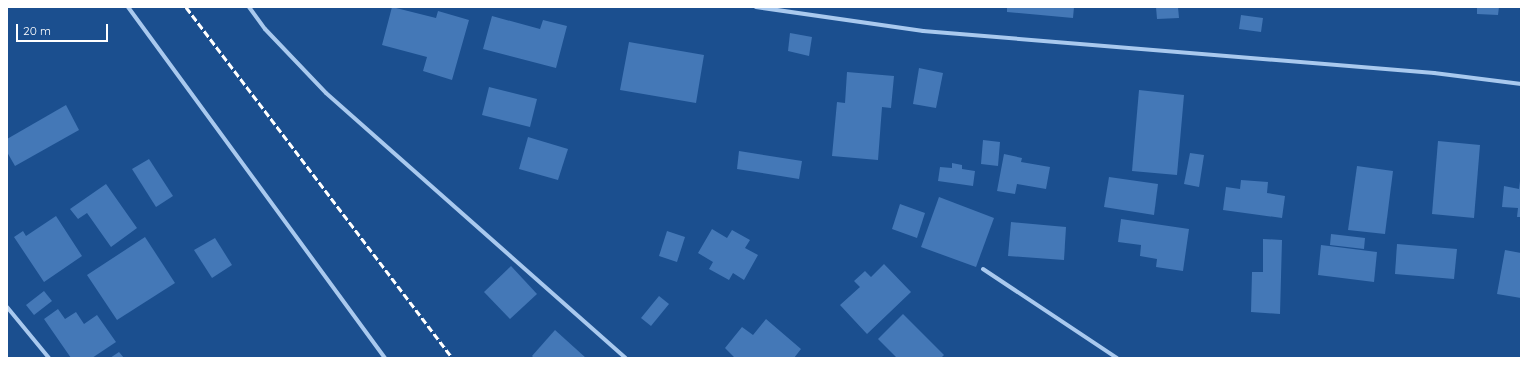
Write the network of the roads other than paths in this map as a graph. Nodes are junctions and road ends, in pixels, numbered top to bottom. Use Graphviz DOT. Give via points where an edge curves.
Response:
graph roads {
  1 [pos="128,7"];
  2 [pos="249,7"];
  3 [pos="756,7"];
  4 [pos="1521,84"];
  5 [pos="983,269"];
  6 [pos="7,307"];
  7 [pos="49,358"];
  8 [pos="385,358"];
  9 [pos="626,358"];
  10 [pos="1117,358"];
  1 -- 8 [label="street"];
  2 -- 9 [label="street" via="265,29 326,93"];
  3 -- 4 [label="street" via="923,31 1434,73"];
  5 -- 10 [label="street"];
  6 -- 7 [label="street"];
}
